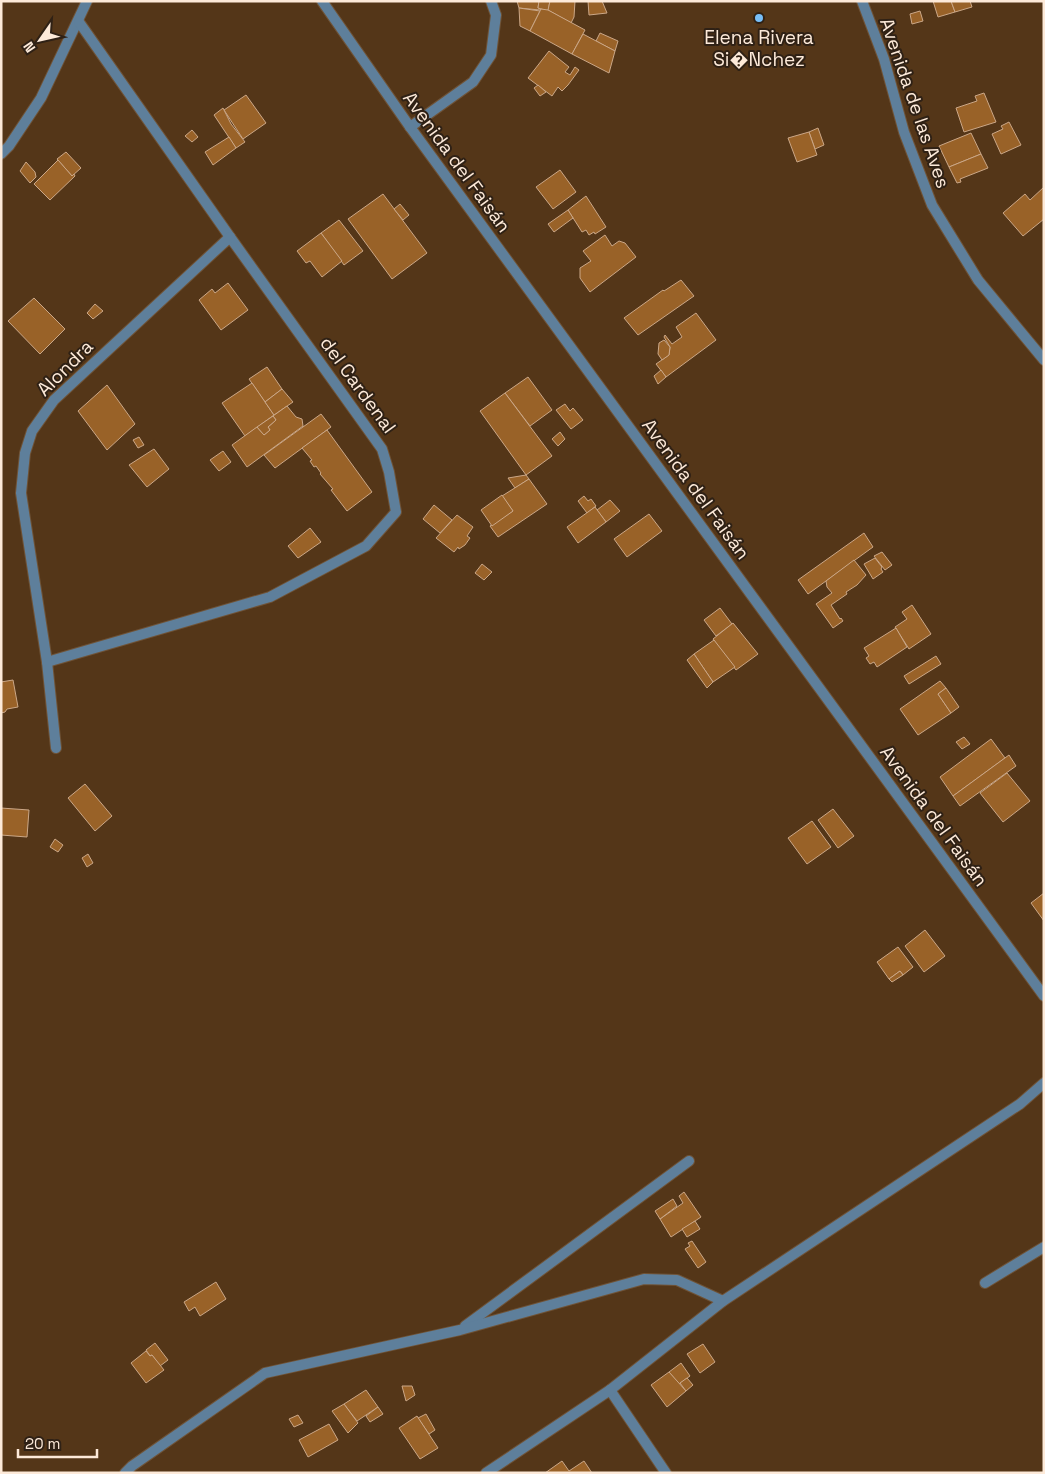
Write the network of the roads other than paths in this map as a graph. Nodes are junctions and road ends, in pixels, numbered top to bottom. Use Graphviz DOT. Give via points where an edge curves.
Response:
graph roads {
  1 [pos="87,1"];
  2 [pos="322,1"];
  3 [pos="491,1"];
  4 [pos="862,1"];
  5 [pos="79,22"];
  6 [pos="410,127"];
  7 [pos="1,154"];
  8 [pos="230,237"];
  9 [pos="1044,360"];
  10 [pos="47,662"];
  11 [pos="56,748"];
  12 [pos="1044,996"];
  13 [pos="1044,1083"];
  14 [pos="689,1161"];
  15 [pos="1044,1247"];
  16 [pos="985,1283"];
  17 [pos="722,1301"];
  18 [pos="460,1330"];
  19 [pos="610,1390"];
  20 [pos="125,1473"];
  21 [pos="486,1473"];
  22 [pos="666,1473"];
  1 -- 5 [label="street"];
  2 -- 6 [label="street, Avenida del Faisán"];
  3 -- 6 [label="street" via="496,15 490,55 473,82"];
  4 -- 9 [label="street, Avenida de las Aves" via="884,59 904,132 932,205 978,280"];
  5 -- 7 [label="street" via="42,98"];
  5 -- 8 [label="street, del Cardenal"];
  6 -- 12 [label="street, Avenida del Faisán"];
  8 -- 10 [label="street, Alondra" via="54,400 32,431 25,453 21,493"];
  8 -- 10 [label="street, del Cardenal" via="382,449 396,512 366,546 270,597"];
  10 -- 11 [label="street, Alondra"];
  13 -- 17 [label="street" via="1020,1104"];
  14 -- 18 [label="street"];
  15 -- 16 [label="street"];
  17 -- 18 [label="street" via="677,1280 644,1279"];
  17 -- 19 [label="street"];
  18 -- 20 [label="street" via="265,1373"];
  19 -- 21 [label="street"];
  19 -- 22 [label="street"];
}
